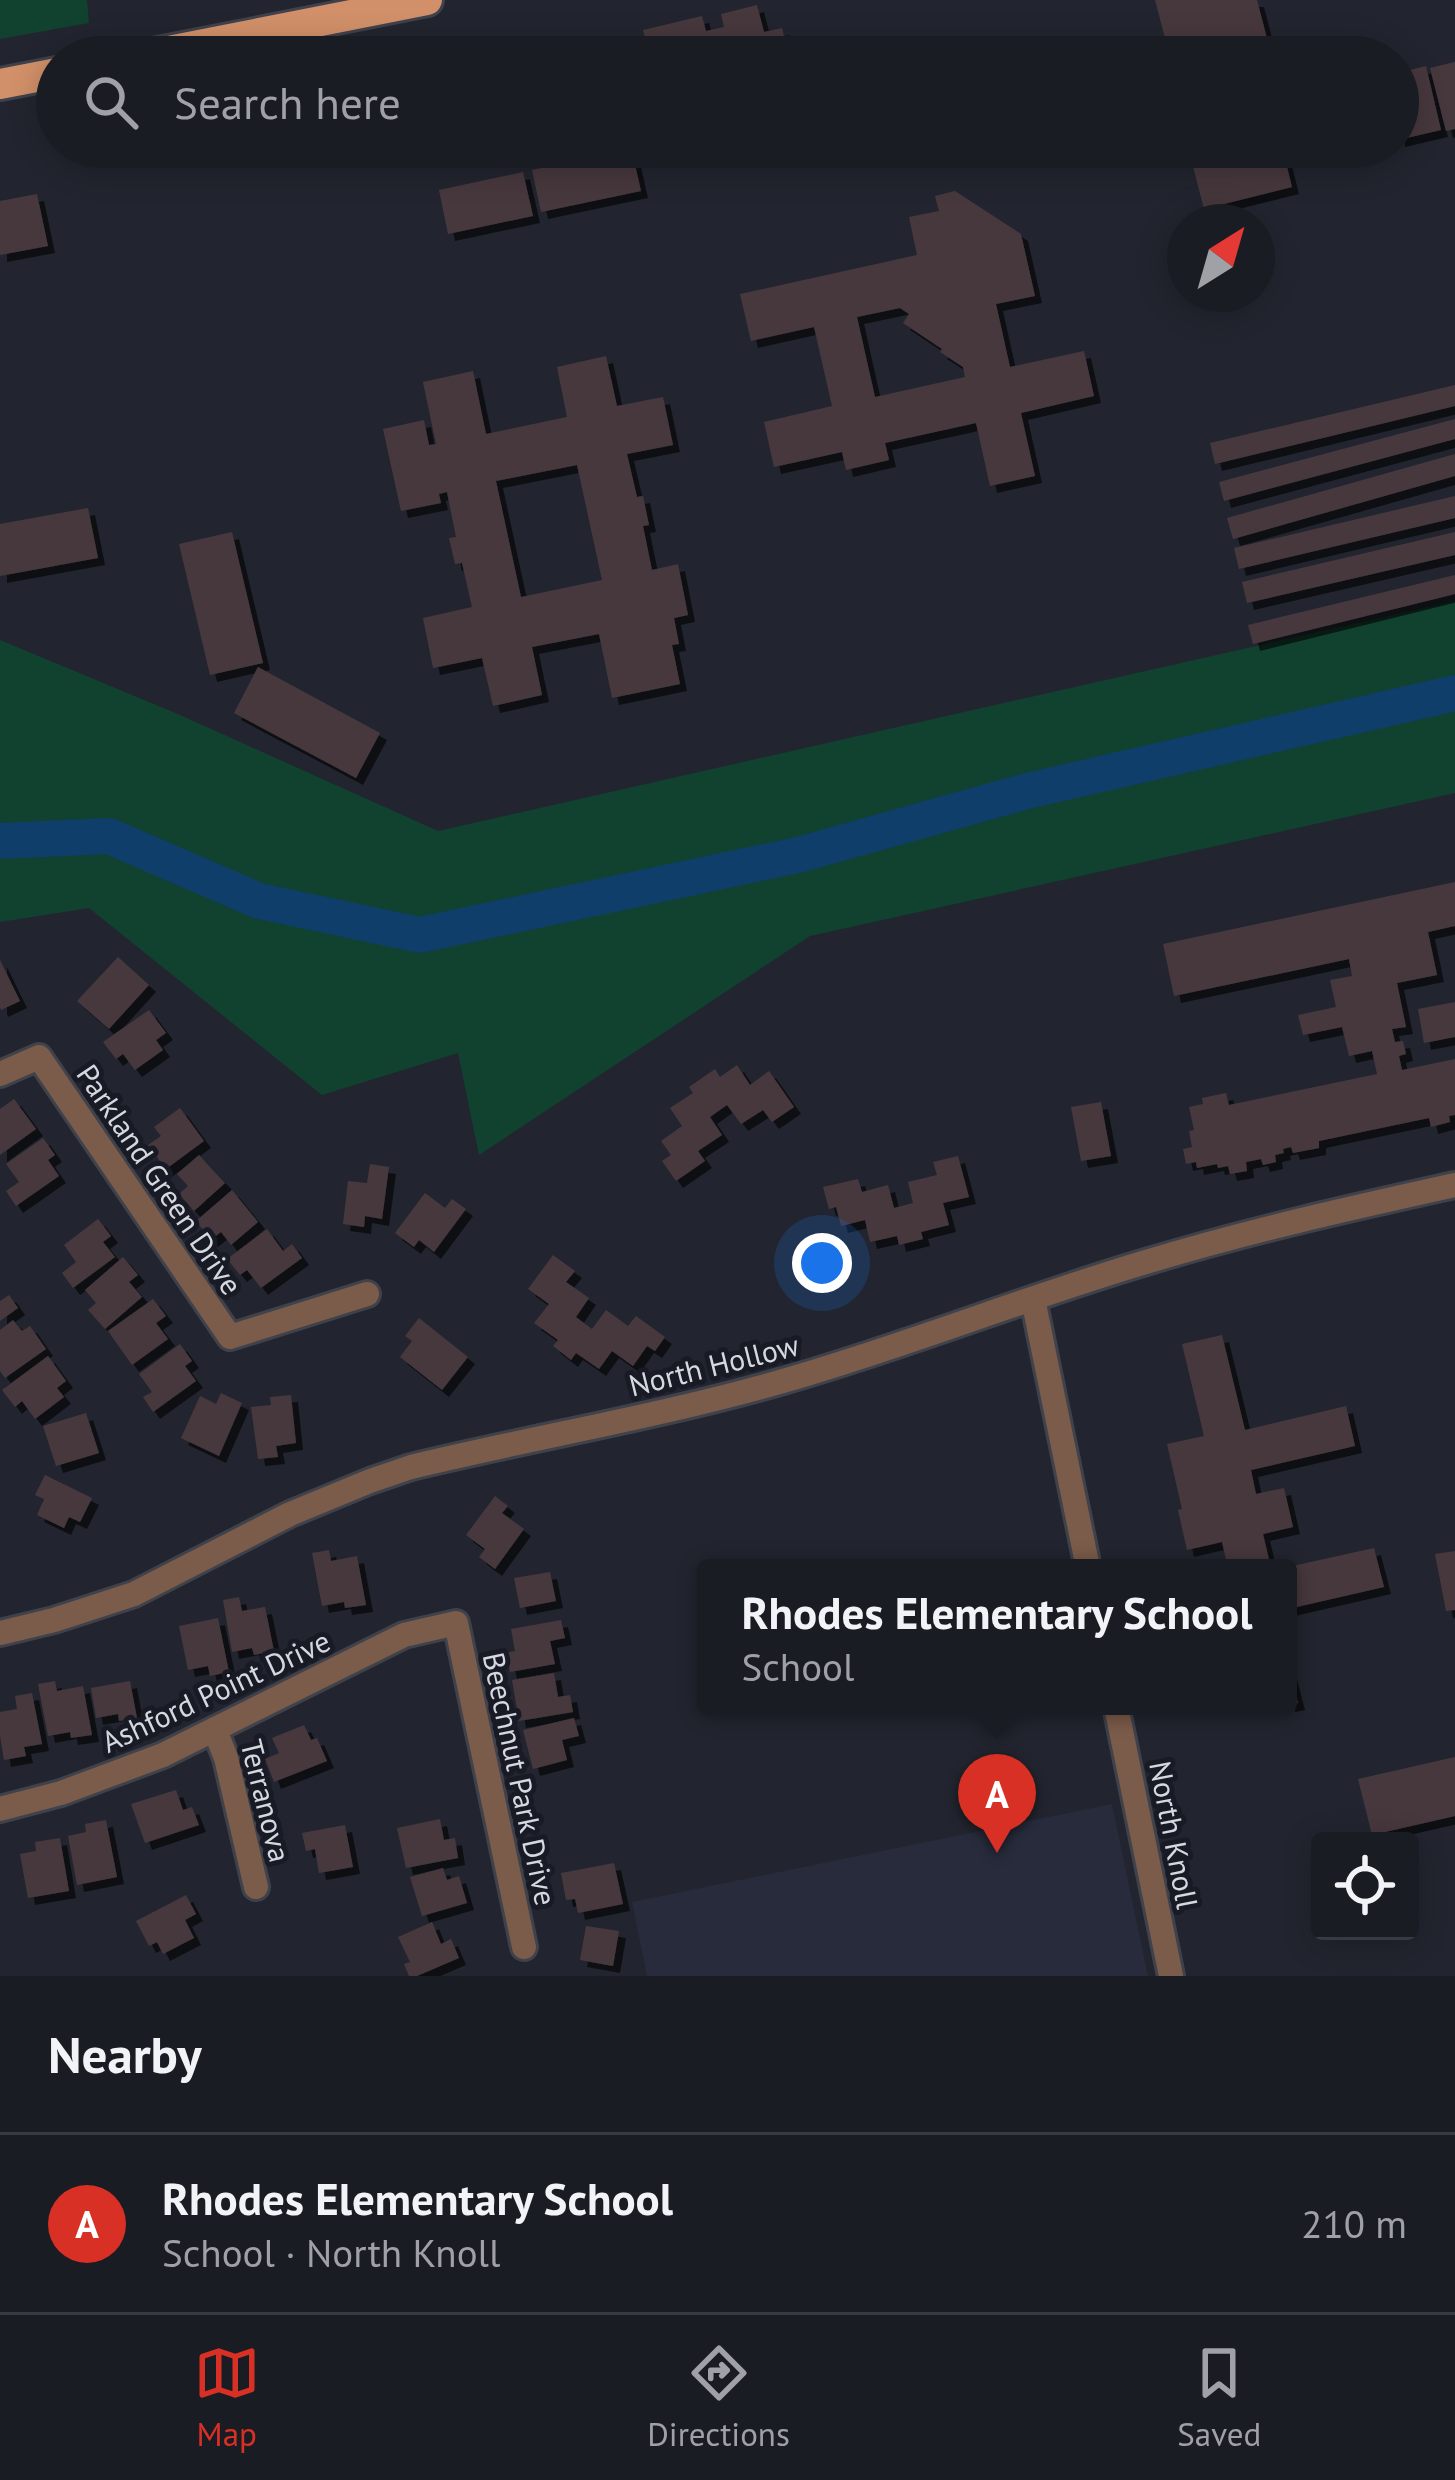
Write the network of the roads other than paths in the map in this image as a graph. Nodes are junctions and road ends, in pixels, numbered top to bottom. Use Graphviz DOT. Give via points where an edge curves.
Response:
graph roads {
  1 [pos="427,0"];
  2 [pos="244,36"];
  3 [pos="36,77"];
  4 [pos="0,84"];
  5 [pos="0,1074"];
  6 [pos="1455,1185"];
  7 [pos="367,1294"];
  8 [pos="1033,1299"];
  9 [pos="1086,1559"];
  10 [pos="456,1623"];
  11 [pos="0,1633"];
  12 [pos="1118,1715"];
  13 [pos="215,1730"];
  14 [pos="0,1809"];
  15 [pos="256,1887"];
  16 [pos="524,1947"];
  17 [pos="1171,1976"];
  1 -- 2 [label="main road"];
  3 -- 4 [label="main road"];
  5 -- 7 [label="street, Parkland Green Drive" via="39,1057 230,1337"];
  6 -- 8 [label="street, North Hollow" via="1293,1220"];
  8 -- 9 [label="street"];
  8 -- 11 [label="street, North Hollow" via="782,1382 411,1467 290,1514 134,1594"];
  10 -- 13 [label="street, Ashford Point Drive" via="404,1635"];
  10 -- 16 [label="street, Beechnut Park Drive"];
  12 -- 17 [label="street, North Knoll"];
  13 -- 14 [label="street, Ashford Point Drive" via="118,1773"];
  13 -- 15 [label="street, Terranova"];
}
